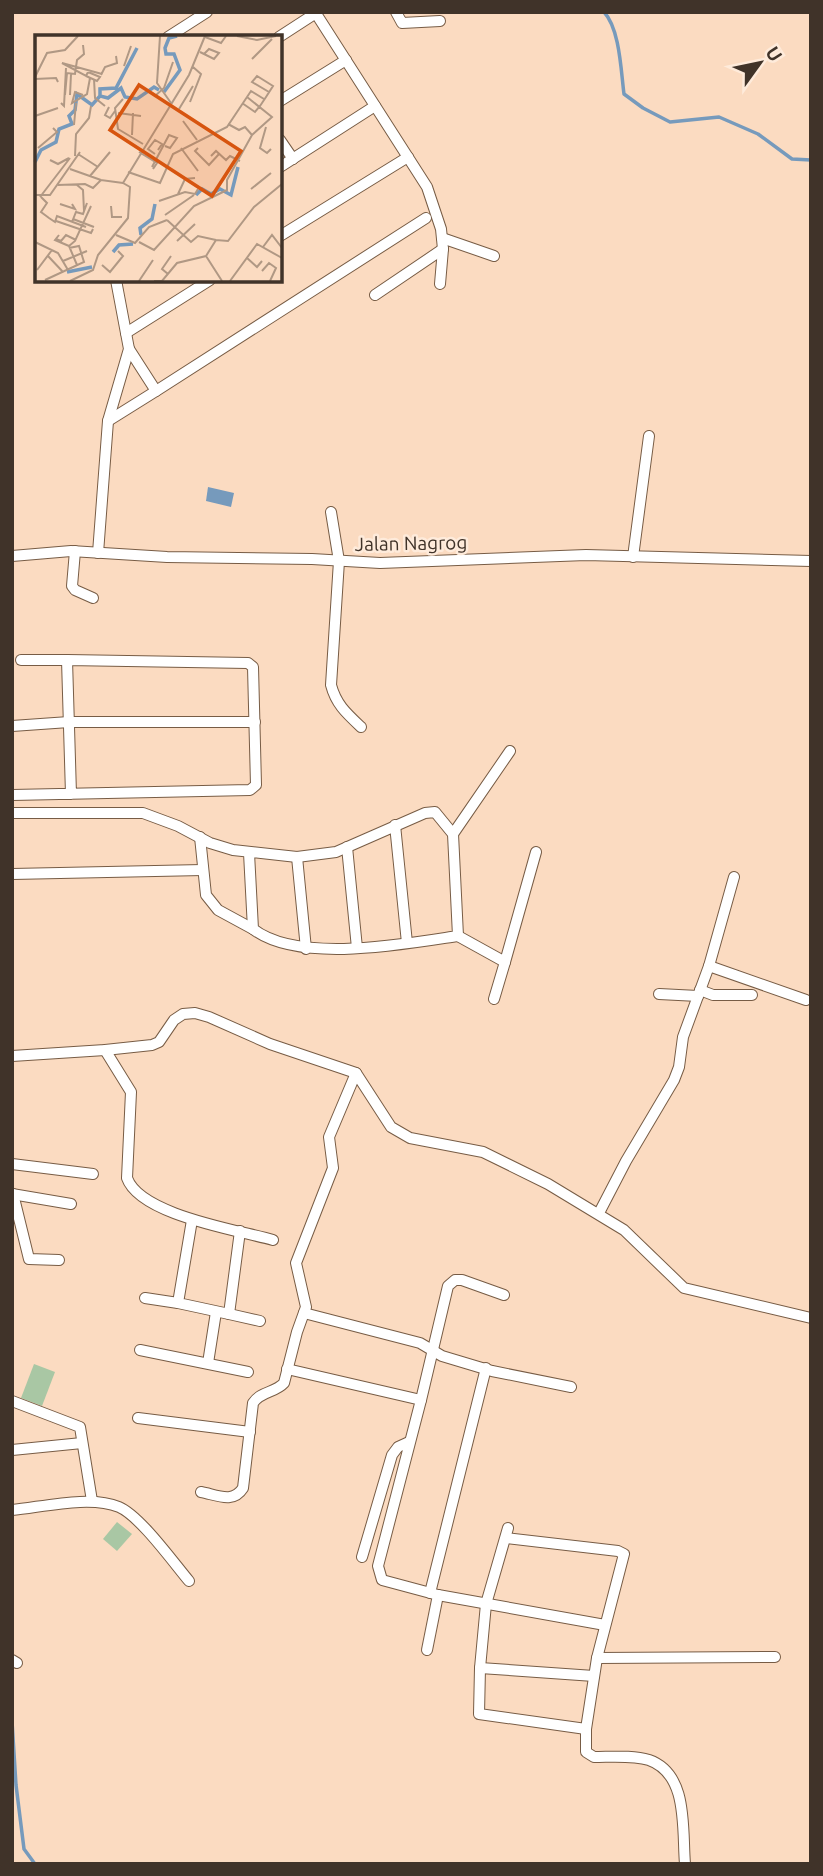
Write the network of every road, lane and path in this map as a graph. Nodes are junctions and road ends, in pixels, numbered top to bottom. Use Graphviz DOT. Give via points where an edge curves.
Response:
graph roads {
  1 [pos="181,12"];
  2 [pos="207,12"];
  3 [pos="396,12"];
  4 [pos="315,13"];
  5 [pos="440,20"];
  6 [pos="188,24"];
  7 [pos="171,35"];
  8 [pos="282,35"];
  9 [pos="346,60"];
  10 [pos="282,100"];
  11 [pos="375,106"];
  12 [pos="282,143"];
  13 [pos="408,157"];
  14 [pos="293,159"];
  15 [pos="282,166"];
  16 [pos="426,218"];
  17 [pos="282,235"];
  18 [pos="443,243"];
  19 [pos="494,256"];
  20 [pos="116,282"];
  21 [pos="207,282"];
  22 [pos="440,284"];
  23 [pos="375,295"];
  24 [pos="126,333"];
  25 [pos="129,349"];
  26 [pos="156,391"];
  27 [pos="108,421"];
  28 [pos="649,436"];
  29 [pos="331,512"];
  30 [pos="75,551"];
  31 [pos="97,552"];
  32 [pos="12,556"];
  33 [pos="633,557"];
  34 [pos="339,561"];
  35 [pos="811,561"];
  36 [pos="93,598"];
  37 [pos="21,660"];
  38 [pos="67,660"];
  39 [pos="69,722"];
  40 [pos="255,722"];
  41 [pos="12,726"];
  42 [pos="361,727"];
  43 [pos="510,751"];
  44 [pos="71,794"];
  45 [pos="12,795"];
  46 [pos="12,813"];
  47 [pos="395,825"];
  48 [pos="453,834"];
  49 [pos="200,837"];
  50 [pos="347,847"];
  51 [pos="536,852"];
  52 [pos="249,853"];
  53 [pos="297,857"];
  54 [pos="203,870"];
  55 [pos="12,874"];
  56 [pos="734,877"];
  57 [pos="253,929"];
  58 [pos="458,936"];
  59 [pos="407,943"];
  60 [pos="357,948"];
  61 [pos="306,949"];
  62 [pos="505,962"];
  63 [pos="709,966"];
  64 [pos="699,993"];
  65 [pos="659,994"];
  66 [pos="752,995"];
  67 [pos="494,999"];
  68 [pos="806,1000"];
  69 [pos="105,1050"];
  70 [pos="12,1056"];
  71 [pos="356,1073"];
  72 [pos="12,1164"];
  73 [pos="93,1174"];
  74 [pos="13,1194"];
  75 [pos="71,1204"];
  76 [pos="599,1213"];
  77 [pos="192,1220"];
  78 [pos="240,1231"];
  79 [pos="273,1240"];
  80 [pos="59,1260"];
  81 [pos="504,1295"];
  82 [pos="145,1298"];
  83 [pos="178,1303"];
  84 [pos="216,1312"];
  85 [pos="304,1313"];
  86 [pos="229,1314"];
  87 [pos="811,1318"];
  88 [pos="260,1321"];
  89 [pos="140,1350"];
  90 [pos="432,1351"];
  91 [pos="208,1363"];
  92 [pos="485,1368"];
  93 [pos="287,1369"];
  94 [pos="248,1372"];
  95 [pos="571,1387"];
  96 [pos="421,1400"];
  97 [pos="12,1401"];
  98 [pos="138,1418"];
  99 [pos="250,1432"];
  100 [pos="409,1442"];
  101 [pos="82,1443"];
  102 [pos="12,1450"];
  103 [pos="201,1492"];
  104 [pos="92,1501"];
  105 [pos="12,1510"];
  106 [pos="362,1558"];
  107 [pos="189,1581"];
  108 [pos="434,1594"];
  109 [pos="486,1604"];
  110 [pos="605,1625"];
  111 [pos="428,1650"];
  112 [pos="775,1657"];
  113 [pos="597,1658"];
  114 [pos="480,1668"];
  115 [pos="594,1676"];
  116 [pos="586,1729"];
  117 [pos="685,1864"];
  1 -- 6 [label="street"];
  2 -- 6 [label="street"];
  3 -- 5 [label="street" via="402,23"];
  4 -- 8 [label="street"];
  4 -- 9 [label="street"];
  6 -- 7 [label="street"];
  9 -- 10 [label="street"];
  9 -- 11 [label="street"];
  11 -- 13 [label="street"];
  11 -- 14 [label="street"];
  12 -- 14 [label="street"];
  13 -- 17 [label="street"];
  13 -- 18 [label="street" via="433,199"];
  14 -- 15 [label="street"];
  16 -- 26 [label="street"];
  18 -- 19 [label="street"];
  18 -- 22 [label="street"];
  18 -- 23 [label="street"];
  20 -- 24 [label="street"];
  21 -- 24 [label="street"];
  24 -- 25 [label="street"];
  25 -- 26 [label="street"];
  25 -- 27 [label="street"];
  26 -- 27 [label="street"];
  27 -- 31 [label="street"];
  28 -- 33 [label="street"];
  29 -- 34 [label="street"];
  30 -- 31 [label="street, Jalan Nagrog"];
  30 -- 32 [label="street, Jalan Nagrog"];
  30 -- 36 [label="street" via="72,586"];
  31 -- 34 [label="street, Jalan Nagrog"];
  33 -- 34 [label="street, Jalan Nagrog"];
  33 -- 35 [label="street, Jalan Nagrog"];
  34 -- 42 [label="street" via="331,685 341,709"];
  37 -- 38 [label="street"];
  38 -- 39 [label="street"];
  38 -- 40 [label="street" via="248,663 254,671"];
  39 -- 40 [label="street"];
  39 -- 41 [label="street"];
  39 -- 44 [label="street"];
  40 -- 44 [label="street" via="256,785 250,790"];
  43 -- 48 [label="street"];
  44 -- 45 [label="street"];
  46 -- 49 [label="street" via="143,813"];
  47 -- 48 [label="street" via="435,812"];
  47 -- 50 [label="street"];
  47 -- 59 [label="street"];
  48 -- 58 [label="street"];
  49 -- 52 [label="street"];
  49 -- 54 [label="street"];
  50 -- 53 [label="street"];
  50 -- 60 [label="street"];
  51 -- 62 [label="street"];
  52 -- 53 [label="street"];
  52 -- 57 [label="street"];
  53 -- 61 [label="street"];
  54 -- 55 [label="street"];
  54 -- 57 [label="street" via="205,890 213,905"];
  56 -- 63 [label="street"];
  57 -- 61 [label="street"];
  58 -- 59 [label="street"];
  58 -- 62 [label="street"];
  59 -- 60 [label="street"];
  60 -- 61 [label="street"];
  62 -- 67 [label="street"];
  63 -- 64 [label="street"];
  63 -- 68 [label="street"];
  64 -- 65 [label="street"];
  64 -- 66 [label="street"];
  64 -- 76 [label="street" via="674,1080"];
  69 -- 70 [label="street"];
  69 -- 71 [label="street" via="156,1044 178,1016 188,1012"];
  69 -- 77 [label="street" via="131,1092 130,1184 157,1205"];
  71 -- 76 [label="street" via="398,1132 487,1154"];
  71 -- 85 [label="street" via="329,1137 333,1168 296,1264 306,1303"];
  72 -- 73 [label="street"];
  74 -- 75 [label="street"];
  74 -- 80 [label="street" via="29,1259"];
  76 -- 87 [label="street" via="631,1235 684,1288"];
  77 -- 78 [label="street"];
  77 -- 83 [label="street"];
  78 -- 79 [label="street"];
  78 -- 86 [label="street"];
  81 -- 90 [label="street" via="462,1280 447,1286"];
  82 -- 83 [label="street"];
  83 -- 84 [label="street"];
  84 -- 86 [label="street"];
  84 -- 91 [label="street"];
  85 -- 90 [label="street" via="420,1343"];
  85 -- 93 [label="street"];
  86 -- 88 [label="street"];
  89 -- 91 [label="street"];
  90 -- 92 [label="street"];
  90 -- 96 [label="street"];
  91 -- 94 [label="street"];
  92 -- 95 [label="street"];
  92 -- 108 [label="street"];
  93 -- 96 [label="street"];
  93 -- 99 [label="street" via="282,1386 260,1394 253,1403"];
  96 -- 100 [label="street"];
  97 -- 101 [label="street" via="80,1427"];
  98 -- 99 [label="street"];
  99 -- 103 [label="street" via="243,1488 238,1495 231,1498"];
  100 -- 106 [label="street" via="392,1455"];
  100 -- 108 [label="street" via="379,1572 382,1580"];
  101 -- 102 [label="street"];
  101 -- 104 [label="street"];
  104 -- 105 [label="street"];
  104 -- 107 [label="street" via="121,1507"];
  108 -- 109 [label="street"];
  108 -- 111 [label="street"];
  109 -- 110 [label="street"];
  109 -- 110 [label="street" via="507,1533 618,1551 624,1554"];
  109 -- 114 [label="street"];
  110 -- 113 [label="street"];
  112 -- 113 [label="street"];
  113 -- 115 [label="street"];
  114 -- 115 [label="street"];
  114 -- 116 [label="street" via="479,1714"];
  115 -- 116 [label="street"];
  116 -- 117 [label="street" via="589,1755 648,1759 672,1777 678,1792"];
}
